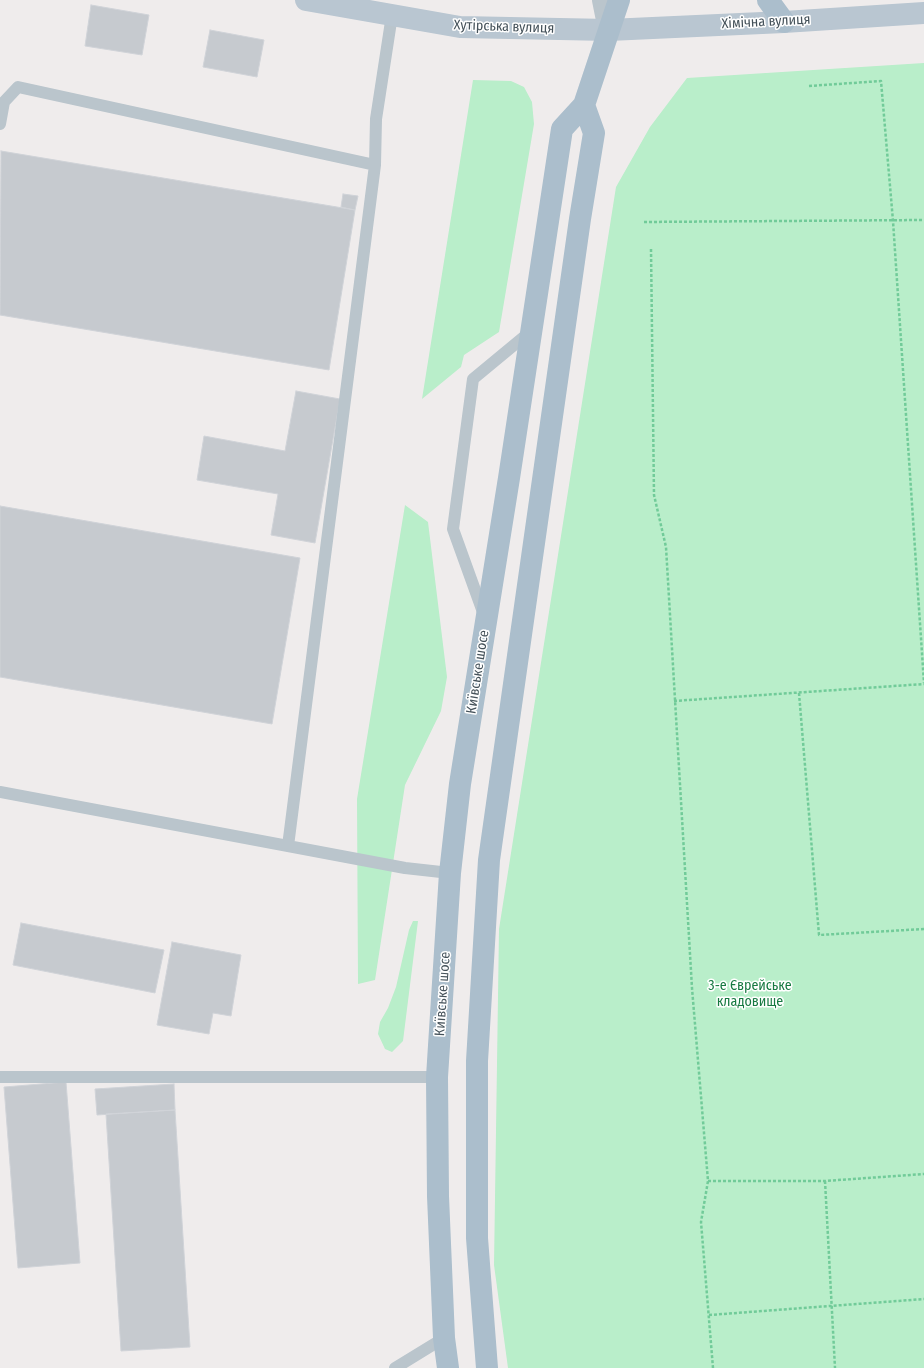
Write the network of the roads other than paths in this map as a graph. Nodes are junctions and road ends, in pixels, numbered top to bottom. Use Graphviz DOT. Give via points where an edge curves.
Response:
graph roads {
  1 [pos="306,0"];
  2 [pos="603,0"];
  3 [pos="619,0"];
  4 [pos="768,0"];
  5 [pos="924,13"];
  6 [pos="392,15"];
  7 [pos="784,22"];
  8 [pos="609,30"];
  9 [pos="584,105"];
  10 [pos="0,124"];
  11 [pos="375,165"];
  12 [pos="531,331"];
  13 [pos="486,622"];
  14 [pos="0,792"];
  15 [pos="288,846"];
  16 [pos="450,873"];
  17 [pos="0,1076"];
  18 [pos="437,1077"];
  19 [pos="444,1338"];
  20 [pos="395,1368"];
  21 [pos="448,1368"];
  22 [pos="487,1368"];
  1 -- 6 [label="main road, Хутірська вулиця"];
  2 -- 8 [label="street"];
  3 -- 8 [label="main road"];
  4 -- 7 [label="main road"];
  5 -- 7 [label="main road, Хімічна вулиця"];
  6 -- 8 [label="main road, Хутірська вулиця" via="460,28"];
  6 -- 11 [label="lane" via="376,119"];
  7 -- 8 [label="main road, Хімічна вулиця"];
  8 -- 9 [label="main road"];
  9 -- 12 [label="main road, Київське шосе" via="562,129"];
  9 -- 22 [label="main road" via="594,133 489,860 477,1061 477,1238"];
  10 -- 11 [label="lane" via="4,102 18,87"];
  11 -- 15 [label="lane"];
  12 -- 13 [label="main road, Київське шосе"];
  12 -- 13 [label="lane" via="473,379 454,529"];
  13 -- 16 [label="main road, Київське шосе" via="460,784"];
  14 -- 15 [label="lane"];
  15 -- 16 [label="lane" via="405,868"];
  16 -- 18 [label="main road, Київське шосе"];
  17 -- 18 [label="lane"];
  18 -- 19 [label="main road, Київське шосе" via="438,1196"];
  19 -- 20 [label="lane"];
  19 -- 21 [label="main road, Київське шосе"];
}
